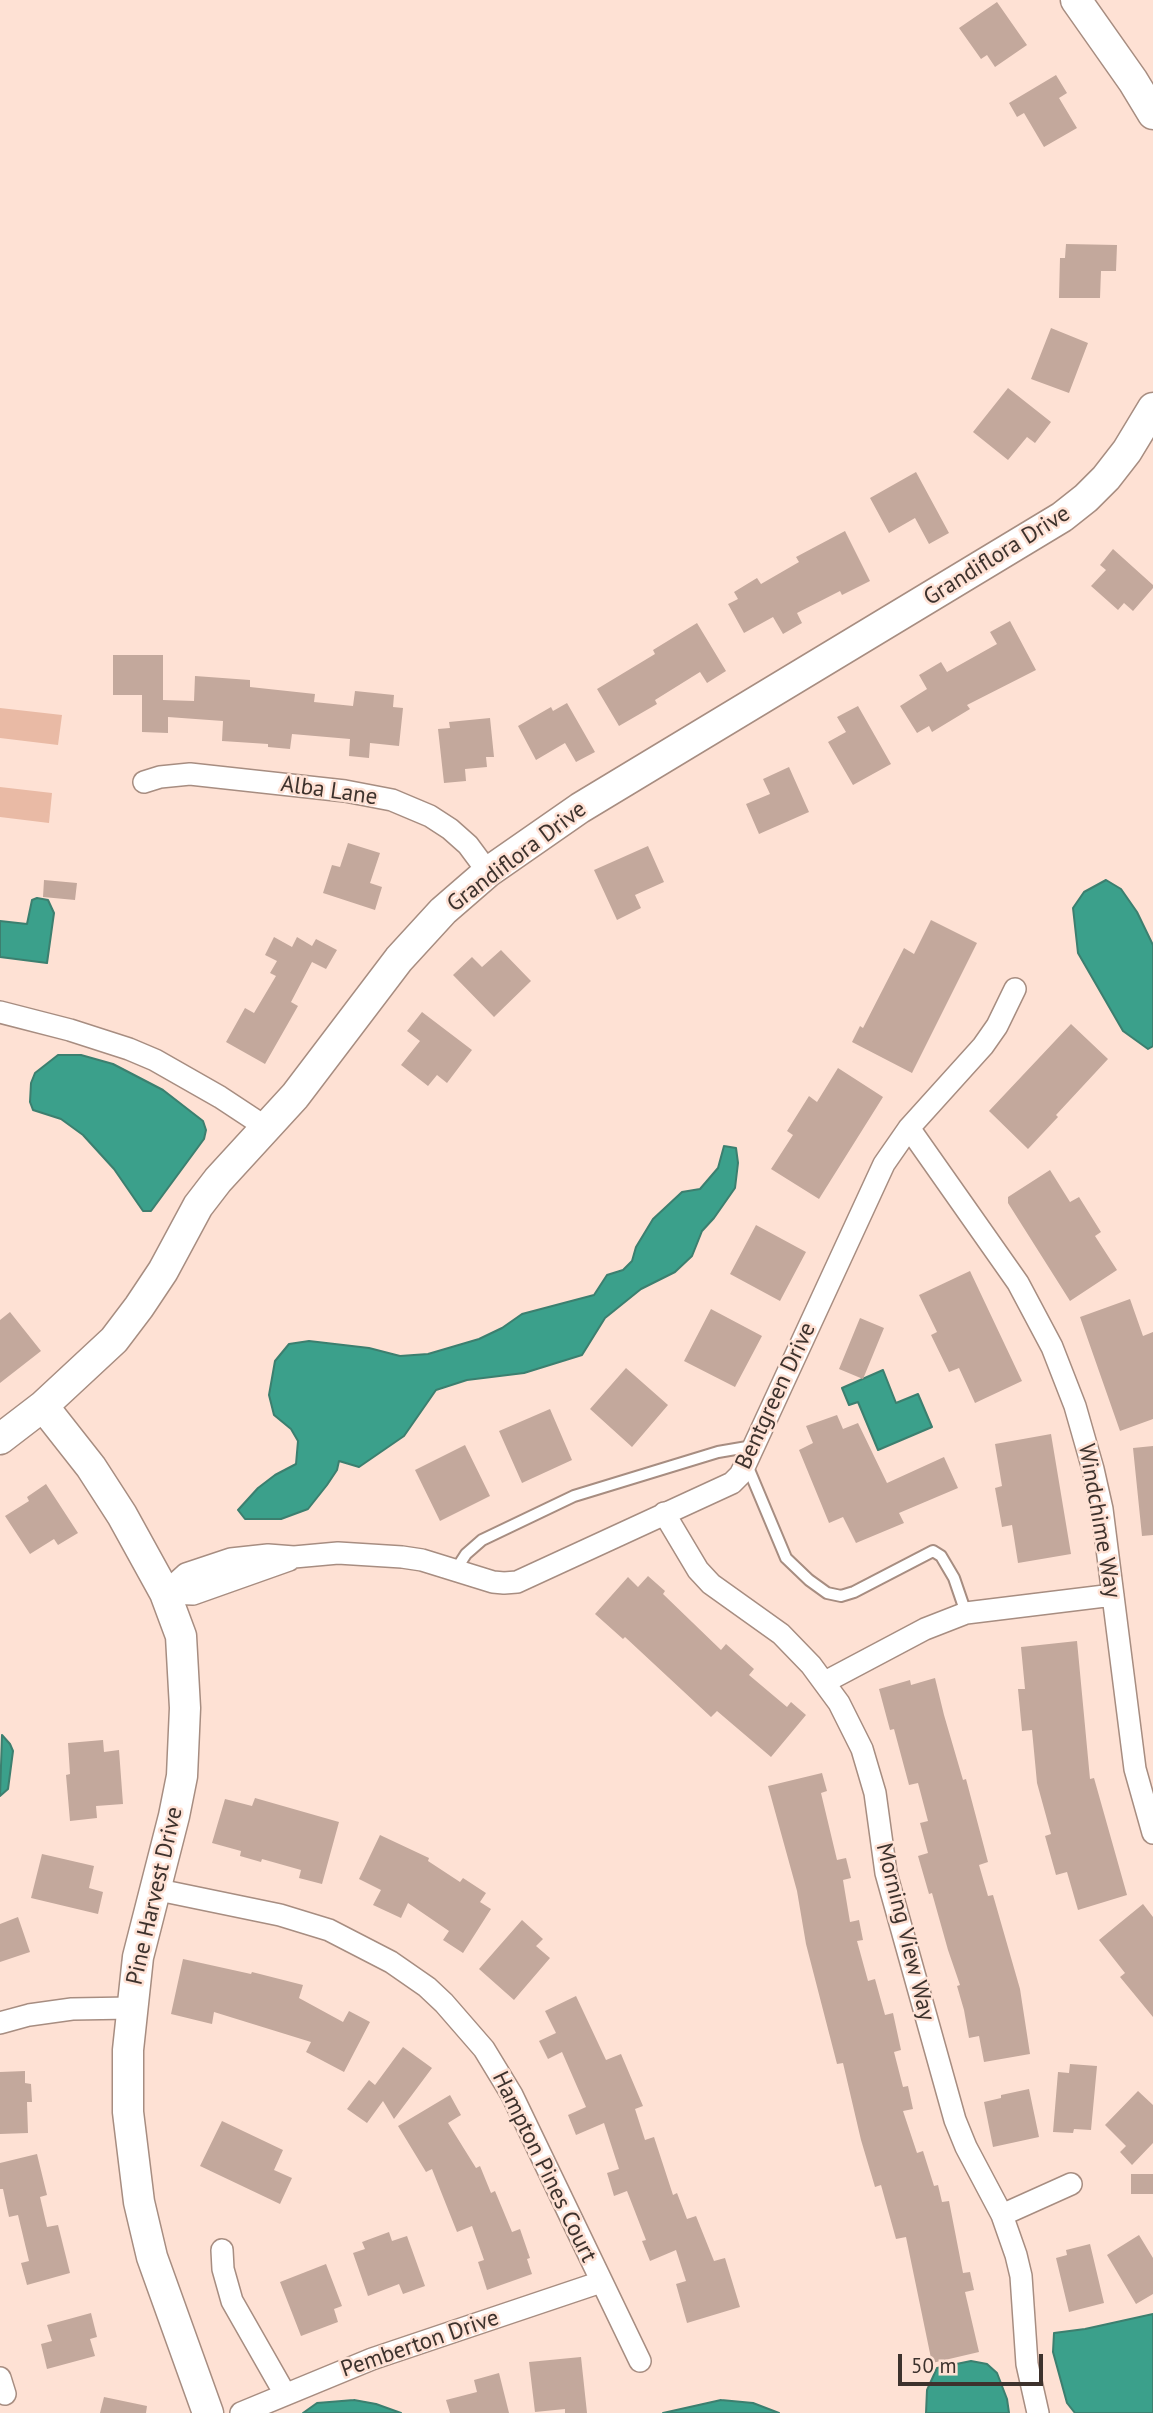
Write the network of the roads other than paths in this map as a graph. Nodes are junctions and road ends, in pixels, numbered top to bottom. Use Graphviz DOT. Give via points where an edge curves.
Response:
graph roads {
  1 [pos="1076,0"];
  2 [pos="1153,114"];
  3 [pos="1153,408"];
  4 [pos="144,782"];
  5 [pos="488,872"];
  6 [pos="1015,989"];
  7 [pos="0,1012"];
  8 [pos="267,1128"];
  9 [pos="909,1128"];
  10 [pos="43,1406"];
  11 [pos="0,1439"];
  12 [pos="749,1454"];
  13 [pos="664,1513"];
  14 [pos="455,1571"];
  15 [pos="165,1593"];
  16 [pos="1113,1595"];
  17 [pos="966,1613"];
  18 [pos="825,1682"];
  19 [pos="1153,1833"];
  20 [pos="154,1889"];
  21 [pos="131,2008"];
  22 [pos="0,2023"];
  23 [pos="1071,2184"];
  24 [pos="1002,2215"];
  25 [pos="222,2250"];
  26 [pos="601,2282"];
  27 [pos="640,2361"];
  28 [pos="285,2394"];
  29 [pos="208,2413"];
  30 [pos="241,2413"];
  31 [pos="1038,2413"];
  1 -- 2 [label="street"];
  3 -- 5 [label="street, Grandiflora Drive" via="1106,478 1062,517 580,808"];
  4 -- 5 [label="street, Alba Lane" via="190,774 382,798 430,816 450,829"];
  5 -- 8 [label="street, Grandiflora Drive" via="443,911 399,959"];
  6 -- 9 [label="street, Bentgreen Drive" via="983,1046"];
  7 -- 8 [label="street" via="70,1030 155,1060"];
  8 -- 10 [label="street, Grandiflora Drive" via="198,1206 163,1271 114,1340"];
  9 -- 12 [label="street, Bentgreen Drive" via="871,1189"];
  9 -- 16 [label="street, Windchime Way" via="1001,1255 1052,1347 1093,1469"];
  10 -- 11 [label="street, Grandiflora Drive"];
  10 -- 15 [label="street, Pine Harvest Drive" via="109,1493"];
  12 -- 13 [label="street, Bentgreen Drive" via="740,1475 723,1489"];
  12 -- 14 [label="lane" via="718,1452 574,1496 482,1540"];
  12 -- 17 [label="lane" via="786,1558 809,1580 827,1593 841,1596 933,1552 941,1556 954,1578"];
  13 -- 14 [label="street, Bentgreen Drive" via="517,1582 493,1582"];
  13 -- 18 [label="street, Morning View Way" via="711,1584 781,1634"];
  14 -- 15 [label="street, Bentgreen Drive" via="422,1560 338,1553 294,1557 193,1594"];
  15 -- 20 [label="street, Pine Harvest Drive" via="181,1636 185,1735 177,1805"];
  16 -- 17 [label="street"];
  16 -- 19 [label="street, Windchime Way" via="1135,1769"];
  17 -- 18 [label="street" via="925,1629"];
  18 -- 24 [label="street, Morning View Way" via="852,1727 870,1770 886,1873 951,2107 966,2147"];
  20 -- 21 [label="street, Pine Harvest Drive"];
  20 -- 26 [label="street, Hampton Pines Court" via="321,1927 370,1950 427,1987 466,2026 499,2071"];
  21 -- 22 [label="street" via="61,2010"];
  21 -- 29 [label="street, Pine Harvest Drive" via="128,2112 139,2202 163,2291"];
  23 -- 24 [label="street"];
  24 -- 31 [label="street, Morning View Way" via="1021,2276 1027,2364"];
  25 -- 28 [label="street" via="232,2301"];
  26 -- 27 [label="street, Hampton Pines Court"];
  26 -- 28 [label="street, Pemberton Drive" via="372,2359"];
  28 -- 30 [label="street, Pemberton Drive"];
}
